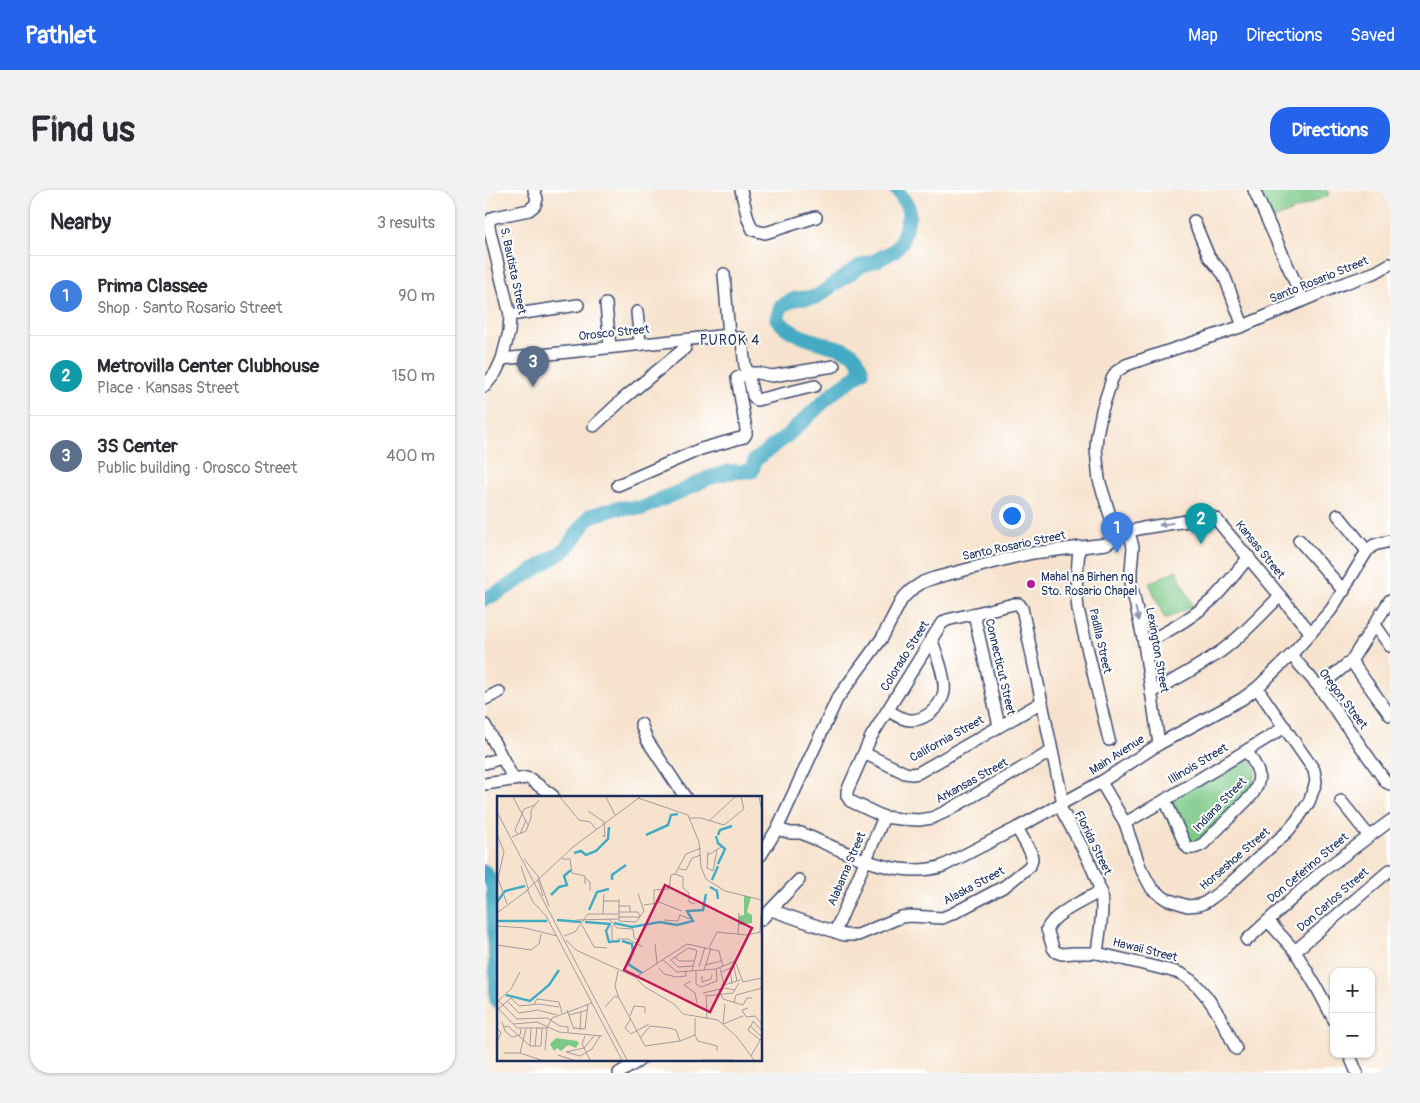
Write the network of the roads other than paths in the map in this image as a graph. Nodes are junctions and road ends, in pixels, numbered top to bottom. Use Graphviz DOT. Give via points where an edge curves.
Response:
graph roads {
  1 [pos="534,190"];
  2 [pos="741,190"];
  3 [pos="1253,190"];
  4 [pos="816,217"];
  5 [pos="1194,221"];
  6 [pos="489,244"];
  7 [pos="1390,264"];
  8 [pos="724,274"];
  9 [pos="1303,300"];
  10 [pos="606,304"];
  11 [pos="578,305"];
  12 [pos="637,312"];
  13 [pos="510,315"];
  14 [pos="1243,326"];
  15 [pos="729,335"];
  16 [pos="685,340"];
  17 [pos="641,344"];
  18 [pos="610,347"];
  19 [pos="502,358"];
  20 [pos="834,366"];
  21 [pos="748,373"];
  22 [pos="485,386"];
  23 [pos="815,386"];
  24 [pos="594,426"];
  25 [pos="618,485"];
  26 [pos="1338,515"];
  27 [pos="1129,532"];
  28 [pos="1114,535"];
  29 [pos="1299,540"];
  30 [pos="1390,541"];
  31 [pos="1079,547"];
  32 [pos="1367,551"];
  33 [pos="1249,557"];
  34 [pos="1343,591"];
  35 [pos="1280,596"];
  36 [pos="1390,600"];
  37 [pos="974,614"];
  38 [pos="1375,624"];
  39 [pos="1311,633"];
  40 [pos="931,638"];
  41 [pos="1144,644"];
  42 [pos="1390,646"];
  43 [pos="1291,655"];
  44 [pos="1351,661"];
  45 [pos="1319,687"];
  46 [pos="1257,688"];
  47 [pos="499,692"];
  48 [pos="1151,693"];
  49 [pos="485,699"];
  50 [pos="1042,702"];
  51 [pos="888,710"];
  52 [pos="1390,715"];
  53 [pos="641,724"];
  54 [pos="485,725"];
  55 [pos="999,726"];
  56 [pos="1285,727"];
  57 [pos="1109,740"];
  58 [pos="1159,744"];
  59 [pos="1052,751"];
  60 [pos="1247,751"];
  61 [pos="864,753"];
  62 [pos="502,758"];
  63 [pos="485,763"];
  64 [pos="514,780"];
  65 [pos="1101,782"];
  66 [pos="485,784"];
  67 [pos="1390,784"];
  68 [pos="553,796"];
  69 [pos="684,796"];
  70 [pos="847,796"];
  71 [pos="1165,800"];
  72 [pos="1341,801"];
  73 [pos="1061,804"];
  74 [pos="884,817"];
  75 [pos="1390,821"];
  76 [pos="1125,822"];
  77 [pos="779,824"];
  78 [pos="1017,828"];
  79 [pos="1369,836"];
  80 [pos="763,852"];
  81 [pos="865,860"];
  82 [pos="1390,871"];
  83 [pos="799,880"];
  84 [pos="1101,891"];
  85 [pos="771,910"];
  86 [pos="763,918"];
  87 [pos="1268,921"];
  88 [pos="835,932"];
  89 [pos="1247,940"];
  90 [pos="1295,951"];
  91 [pos="1097,953"];
  92 [pos="1330,1013"];
  93 [pos="1236,1049"];
  94 [pos="1351,1058"];
  95 [pos="640,1060"];
  96 [pos="619,1073"];
  97 [pos="1357,1073"];
  1 -- 6 [label="street, S. Bautista Street" via="537,199 533,208 491,219"];
  2 -- 4 [label="street" via="753,230 765,233"];
  3 -- 9 [label="street"];
  5 -- 14 [label="street" via="1209,258 1224,275"];
  6 -- 13 [label="street, S. Bautista Street"];
  7 -- 9 [label="street, Santo Rosario Street"];
  8 -- 15 [label="street"];
  9 -- 14 [label="street, Santo Rosario Street"];
  10 -- 18 [label="street"];
  11 -- 13 [label="street"];
  12 -- 17 [label="street"];
  13 -- 19 [label="street, S. Bautista Street"];
  14 -- 28 [label="street, Santo Rosario Street" via="1126,365 1116,372 1102,410 1096,450 1099,480"];
  15 -- 16 [label="street, Orosco Street"];
  15 -- 21 [label="street" via="740,338"];
  16 -- 17 [label="street, Orosco Street"];
  16 -- 24 [label="street" via="685,348"];
  17 -- 18 [label="street, Orosco Street"];
  18 -- 19 [label="street, Orosco Street"];
  19 -- 22 [label="street, S. Bautista Street"];
  20 -- 21 [label="street" via="772,376"];
  21 -- 23 [label="street" via="753,396 757,400"];
  21 -- 25 [label="street" via="737,378 746,429 744,437 701,449"];
  26 -- 32 [label="street"];
  27 -- 28 [label="street, Kansas Street"];
  33 -- 27 [label="street, Kansas Street, one-way" via="1212,517"];
  27 -- 41 [label="street, Lexington Street, one-way" via="1133,547 1131,583"];
  28 -- 31 [label="street, Santo Rosario Street" via="1105,544"];
  29 -- 34 [label="street"];
  30 -- 32 [label="street" via="1374,545"];
  31 -- 57 [label="street, Padilla Street" via="1077,600"];
  31 -- 77 [label="street, Santo Rosario Street" via="1033,553 971,568 923,582 911,590 902,599 882,638 837,699"];
  32 -- 34 [label="street, Main Avenue"];
  33 -- 35 [label="street, Kansas Street"];
  33 -- 41 [label="street" via="1214,598"];
  34 -- 39 [label="street, Main Avenue"];
  35 -- 39 [label="street, Kansas Street"];
  35 -- 48 [label="street" via="1224,649"];
  36 -- 38 [label="street"];
  37 -- 40 [label="street, Colorado Street" via="947,620"];
  37 -- 50 [label="street, Colorado Street" via="1014,604 1021,606"];
  37 -- 55 [label="street, Connecticut Street"];
  38 -- 42 [label="street"];
  38 -- 44 [label="street"];
  39 -- 43 [label="street, Main Avenue"];
  40 -- 51 [label="street, Colorado Street"];
  40 -- 51 [label="street" via="943,677 941,702 913,721"];
  41 -- 48 [label="street, Lexington Street"];
  43 -- 45 [label="street, Oregon Street"];
  43 -- 46 [label="street, Main Avenue"];
  44 -- 45 [label="street"];
  44 -- 52 [label="street"];
  45 -- 67 [label="street, Oregon Street"];
  46 -- 56 [label="street, Horseshoe Street"];
  46 -- 58 [label="street, Main Avenue"];
  47 -- 49 [label="street"];
  48 -- 58 [label="street, Lexington Street"];
  50 -- 55 [label="street, California Street"];
  50 -- 59 [label="street, Colorado Street"];
  51 -- 61 [label="street, Colorado Street"];
  53 -- 69 [label="street" via="647,740"];
  54 -- 62 [label="street"];
  55 -- 61 [label="street, California Street" via="918,773 905,773"];
  56 -- 60 [label="street, Illinois Street"];
  56 -- 76 [label="street, Horseshoe Street" via="1314,770 1316,782 1309,802 1287,832 1206,902 1188,906 1165,899 1151,889"];
  58 -- 65 [label="street, Main Avenue"];
  59 -- 73 [label="street, Colorado Street"];
  59 -- 74 [label="street, Arkansas Street" via="932,818"];
  60 -- 71 [label="street, Illinois Street"];
  60 -- 71 [label="street, Indiana Street" via="1258,769 1258,786 1197,848 1188,848 1185,844"];
  61 -- 70 [label="street, Colorado Street"];
  62 -- 63 [label="street"];
  62 -- 64 [label="street"];
  64 -- 66 [label="street"];
  64 -- 68 [label="street" via="531,779"];
  65 -- 73 [label="street, Main Avenue"];
  65 -- 76 [label="street, Horseshoe Street"];
  70 -- 74 [label="street, Arkansas Street"];
  71 -- 76 [label="street, Illinois Street"];
  72 -- 79 [label="street"];
  73 -- 78 [label="street, Main Avenue"];
  73 -- 84 [label="street, Florida Street"];
  74 -- 81 [label="street, Alabama Street"];
  75 -- 79 [label="street, Don Ceferino Street"];
  77 -- 80 [label="street, Santo Rosario Street"];
  77 -- 81 [label="street, Main Avenue" via="794,826 801,833"];
  78 -- 81 [label="street, Main Avenue" via="930,870 903,870"];
  78 -- 88 [label="street, Alaska Street" via="1032,860 1026,870 1005,886 942,918 901,917 858,935"];
  79 -- 87 [label="street, Don Ceferino Street" via="1320,873"];
  81 -- 88 [label="street, Alabama Street"];
  82 -- 90 [label="street, Don Carlos Street"];
  83 -- 85 [label="street"];
  84 -- 91 [label="street, Florida Street"];
  84 -- 91 [label="street, Hawaii Street" via="1055,919 1047,929 1058,953"];
  85 -- 86 [label="street"];
  85 -- 88 [label="street, Alaska Street"];
  87 -- 89 [label="street, Don Ceferino Street"];
  87 -- 90 [label="street"];
  90 -- 92 [label="street"];
  91 -- 93 [label="street, Hawaii Street" via="1183,975 1204,992"];
  94 -- 97 [label="street"];
  95 -- 96 [label="street"];
}
